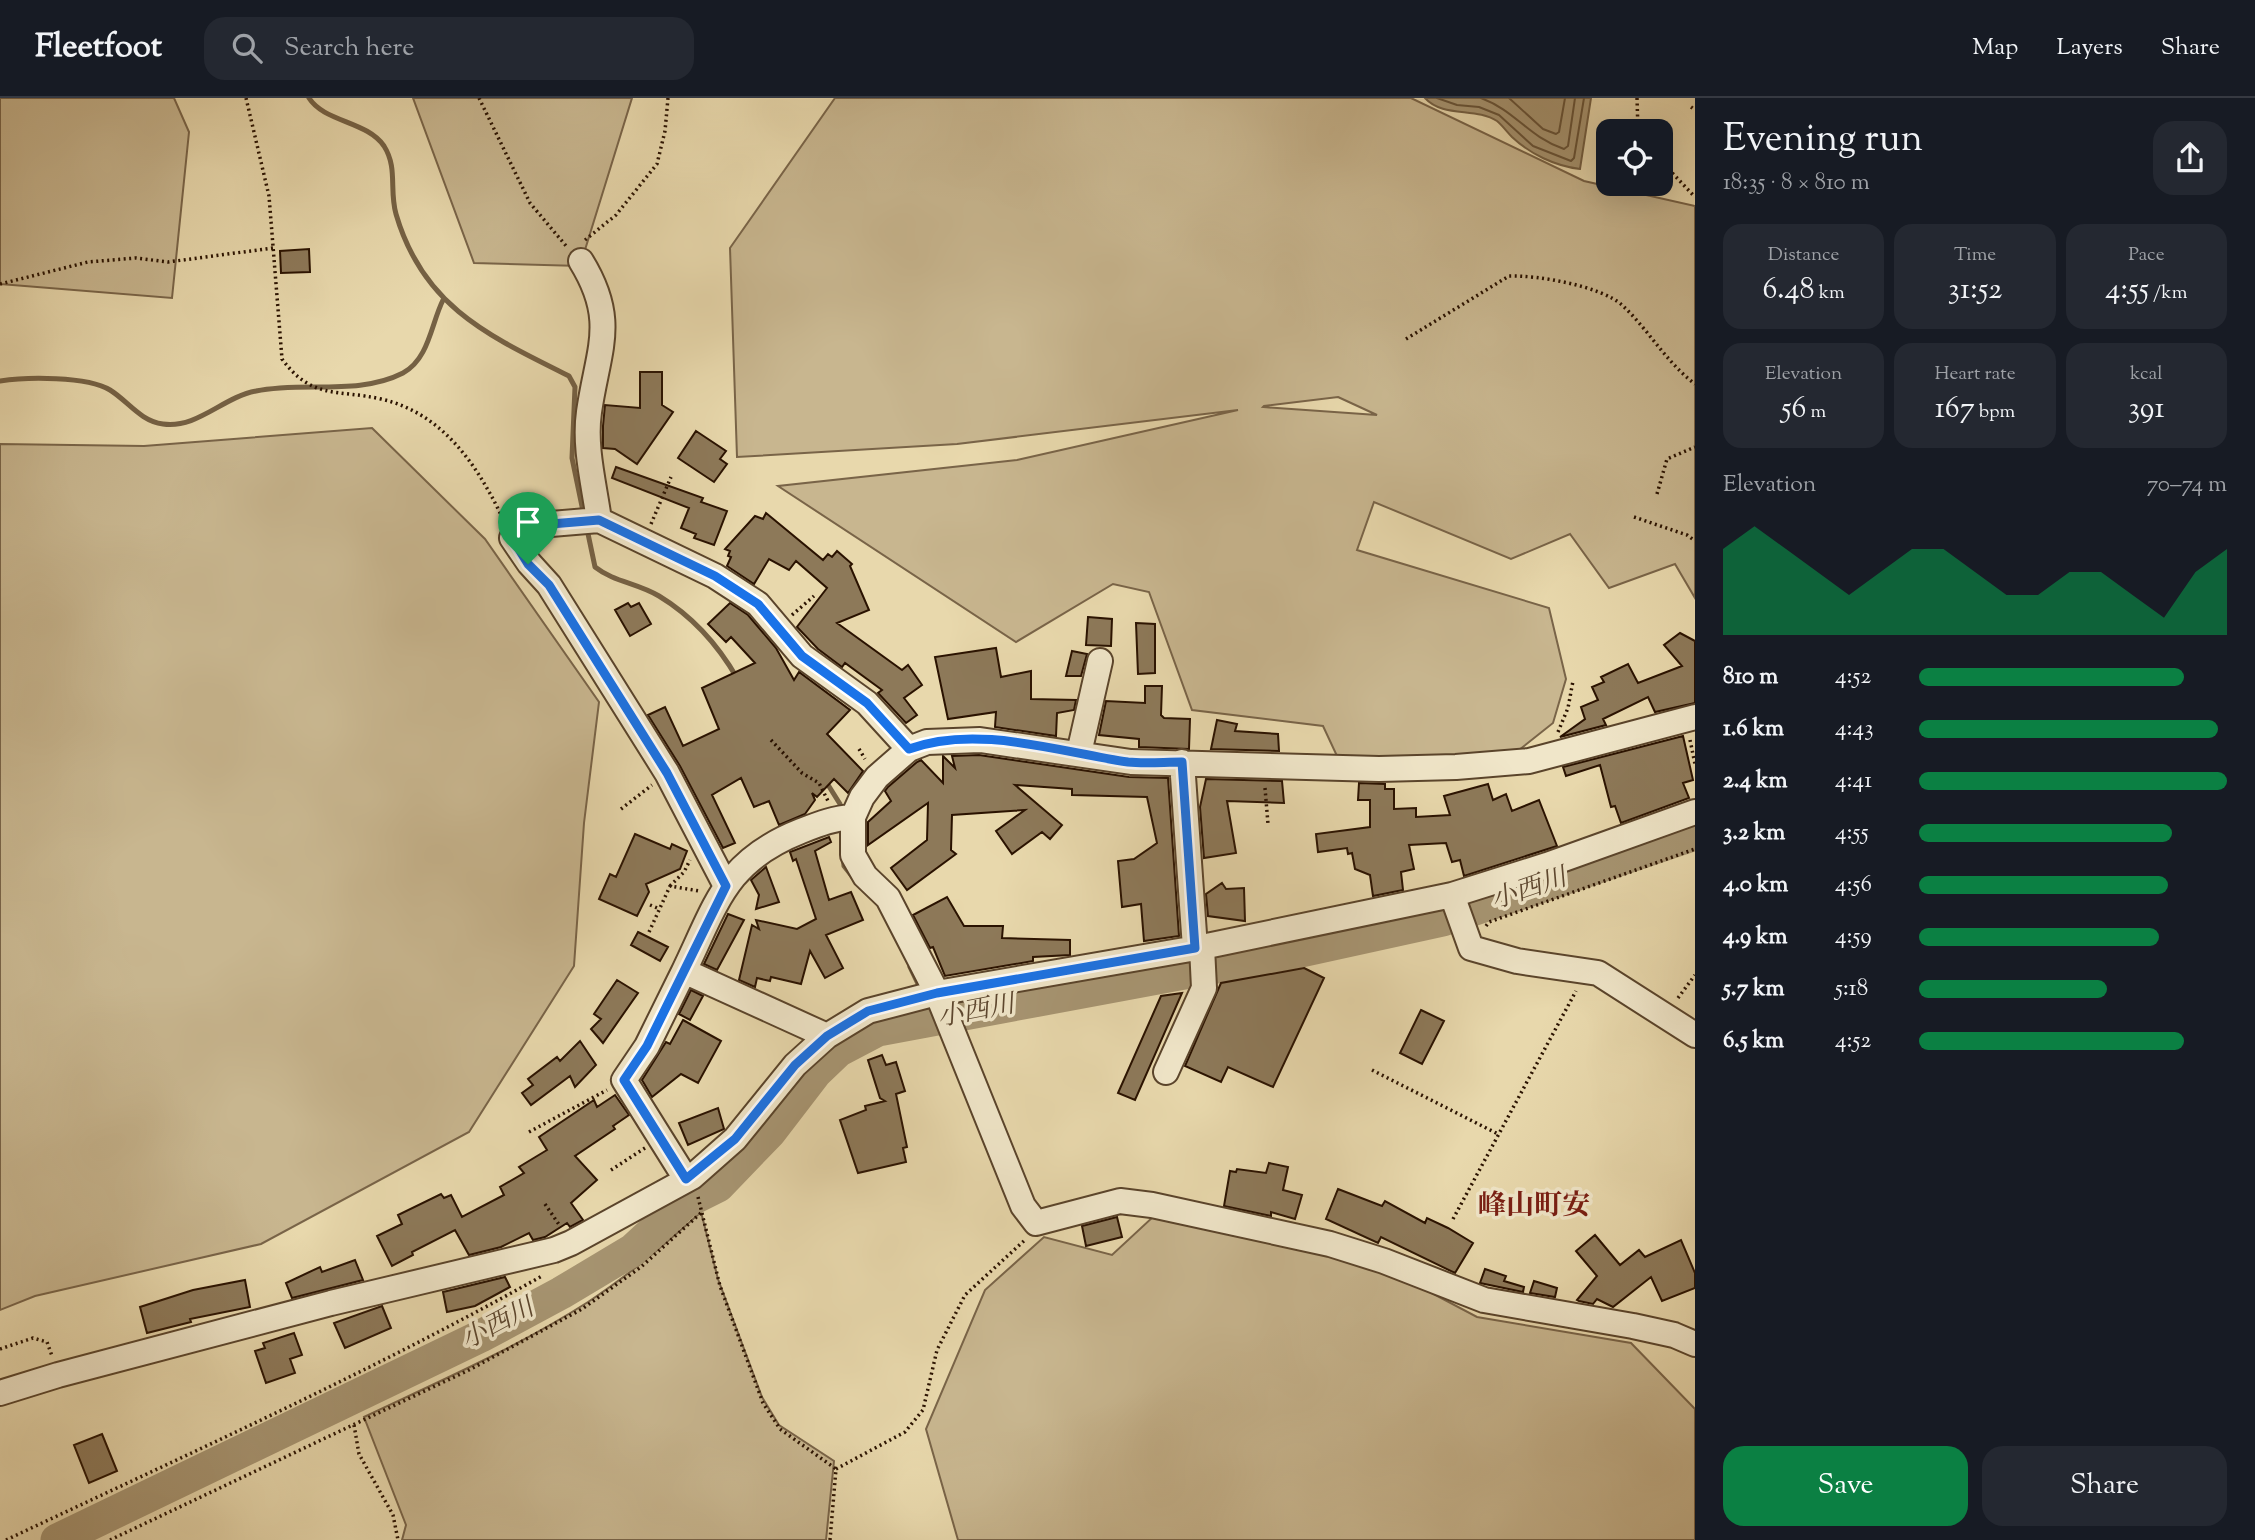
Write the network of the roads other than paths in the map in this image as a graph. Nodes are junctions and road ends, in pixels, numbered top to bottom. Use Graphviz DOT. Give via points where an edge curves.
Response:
graph roads {
  1 [pos="581,261"];
  2 [pos="599,520"];
  3 [pos="1100,661"];
  4 [pos="1690,719"];
  5 [pos="909,749"];
  6 [pos="1079,753"];
  7 [pos="1182,762"];
  8 [pos="667,773"];
  9 [pos="1695,812"];
  10 [pos="843,818"];
  11 [pos="695,851"];
  12 [pos="726,886"];
  13 [pos="1452,895"];
  14 [pos="1199,947"];
  15 [pos="684,971"];
  16 [pos="937,993"];
  17 [pos="1695,1035"];
  18 [pos="827,1036"];
  19 [pos="1166,1072"];
  20 [pos="689,1178"];
  21 [pos="1695,1345"];
  22 [pos="0,1393"];
  1 -- 2 [label="street" via="597,287 603,313 601,360 588,436"];
  2 -- 5 [label="street" via="715,576 758,604 802,656 867,703"];
  2 -- 8 [label="street" via="551,524 512,538 528,564 549,585"];
  3 -- 6 [label="street"];
  4 -- 7 [label="street" via="1529,761 1391,768"];
  5 -- 6 [label="street" via="927,742 979,740"];
  5 -- 10 [label="street" via="877,777"];
  6 -- 7 [label="street" via="1131,762"];
  7 -- 14 [label="street"];
  8 -- 11 [label="street" via="662,790"];
  8 -- 12 [label="street"];
  9 -- 13 [label="street"];
  10 -- 12 [label="street" via="763,848"];
  10 -- 16 [label="street" via="853,855 865,876 888,898"];
  12 -- 15 [label="street"];
  13 -- 14 [label="street"];
  13 -- 17 [label="street" via="1471,948 1517,961 1598,972"];
  14 -- 16 [label="street"];
  14 -- 19 [label="street" via="1204,988"];
  15 -- 18 [label="street"];
  15 -- 20 [label="street" via="647,1046 624,1080"];
  16 -- 18 [label="street" via="868,1011"];
  16 -- 21 [label="street" via="1023,1206 1035,1223 1120,1201 1152,1205 1330,1244 1484,1300 1633,1326"];
  18 -- 20 [label="street" via="795,1065 735,1139"];
  20 -- 22 [label="street" via="554,1250 331,1303"];
}
